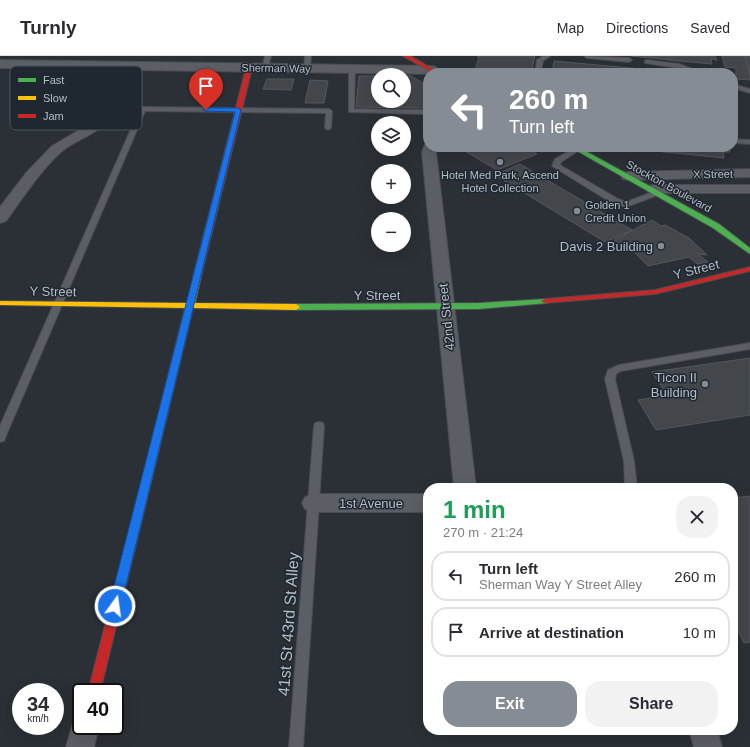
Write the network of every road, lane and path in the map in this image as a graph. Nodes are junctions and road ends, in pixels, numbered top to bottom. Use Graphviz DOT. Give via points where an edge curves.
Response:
graph roads {
  1 [pos="308,56"];
  2 [pos="406,56"];
  3 [pos="547,56"];
  4 [pos="587,56"];
  5 [pos="629,60"];
  6 [pos="266,62"];
  7 [pos="647,62"];
  8 [pos="0,64"];
  9 [pos="134,66"];
  10 [pos="142,66"];
  11 [pos="249,68"];
  12 [pos="307,68"];
  13 [pos="427,68"];
  14 [pos="539,68"];
  15 [pos="684,68"];
  16 [pos="352,69"];
  17 [pos="423,72"];
  18 [pos="738,87"];
  19 [pos="750,91"];
  20 [pos="144,109"];
  21 [pos="238,110"];
  22 [pos="423,112"];
  23 [pos="142,114"];
  24 [pos="328,128"];
  25 [pos="87,130"];
  26 [pos="135,130"];
  27 [pos="738,141"];
  28 [pos="750,142"];
  29 [pos="429,152"];
  30 [pos="570,152"];
  31 [pos="583,152"];
  32 [pos="750,173"];
  33 [pos="628,176"];
  34 [pos="750,189"];
  35 [pos="655,191"];
  36 [pos="0,218"];
  37 [pos="750,252"];
  38 [pos="750,269"];
  39 [pos="0,303"];
  40 [pos="58,304"];
  41 [pos="190,306"];
  42 [pos="445,307"];
  43 [pos="750,346"];
  44 [pos="319,426"];
  45 [pos="0,438"];
  46 [pos="463,483"];
  47 [pos="631,483"];
  48 [pos="313,503"];
  49 [pos="423,503"];
  50 [pos="96,683"];
  51 [pos="83,735"];
  52 [pos="704,735"];
  53 [pos="80,747"];
  54 [pos="296,747"];
  55 [pos="708,747"];
  1 -- 12 [label="lane"];
  2 -- 13 [label="street"];
  3 -- 14 [label="lane" via="540,60"];
  4 -- 5 [label="lane"];
  6 -- 11 [label="street, Sherman Way"];
  6 -- 12 [label="street, Sherman Way"];
  7 -- 15 [label="lane"];
  8 -- 9 [label="street, Sherman Way"];
  10 -- 11 [label="street, Sherman Way"];
  11 -- 21 [label="street"];
  12 -- 16 [label="street, Sherman Way"];
  16 -- 17 [label="street, Sherman Way"];
  16 -- 22 [label="lane" via="351,111"];
  18 -- 19 [label="lane"];
  20 -- 21 [label="lane"];
  20 -- 23 [label="lane"];
  21 -- 24 [label="lane" via="329,111"];
  21 -- 41 [label="street"];
  25 -- 36 [label="street" via="43,160"];
  26 -- 40 [label="lane"];
  27 -- 28 [label="lane"];
  29 -- 42 [label="street, 42nd Street"];
  30 -- 35 [label="lane" via="558,161 556,166 615,201 626,205"];
  31 -- 33 [label="street, Stockton Boulevard"];
  32 -- 33 [label="street, X Street"];
  33 -- 35 [label="street, Stockton Boulevard"];
  34 -- 35 [label="street, X Street"];
  35 -- 37 [label="street, Stockton Boulevard" via="716,226"];
  38 -- 42 [label="street, Y Street" via="655,292"];
  39 -- 40 [label="street, Y Street"];
  40 -- 41 [label="street, Y Street"];
  40 -- 45 [label="lane"];
  41 -- 42 [label="street, Y Street"];
  41 -- 50 [label="street"];
  42 -- 46 [label="street, 42nd Street"];
  43 -- 47 [label="lane" via="619,368 611,372 610,379 629,461"];
  44 -- 48 [label="lane, 41st St 43rd St Alley"];
  48 -- 49 [label="street, 1st Avenue"];
  48 -- 54 [label="lane, 41st St 43rd St Alley"];
  51 -- 53 [label="street"];
  52 -- 55 [label="street"];
}
